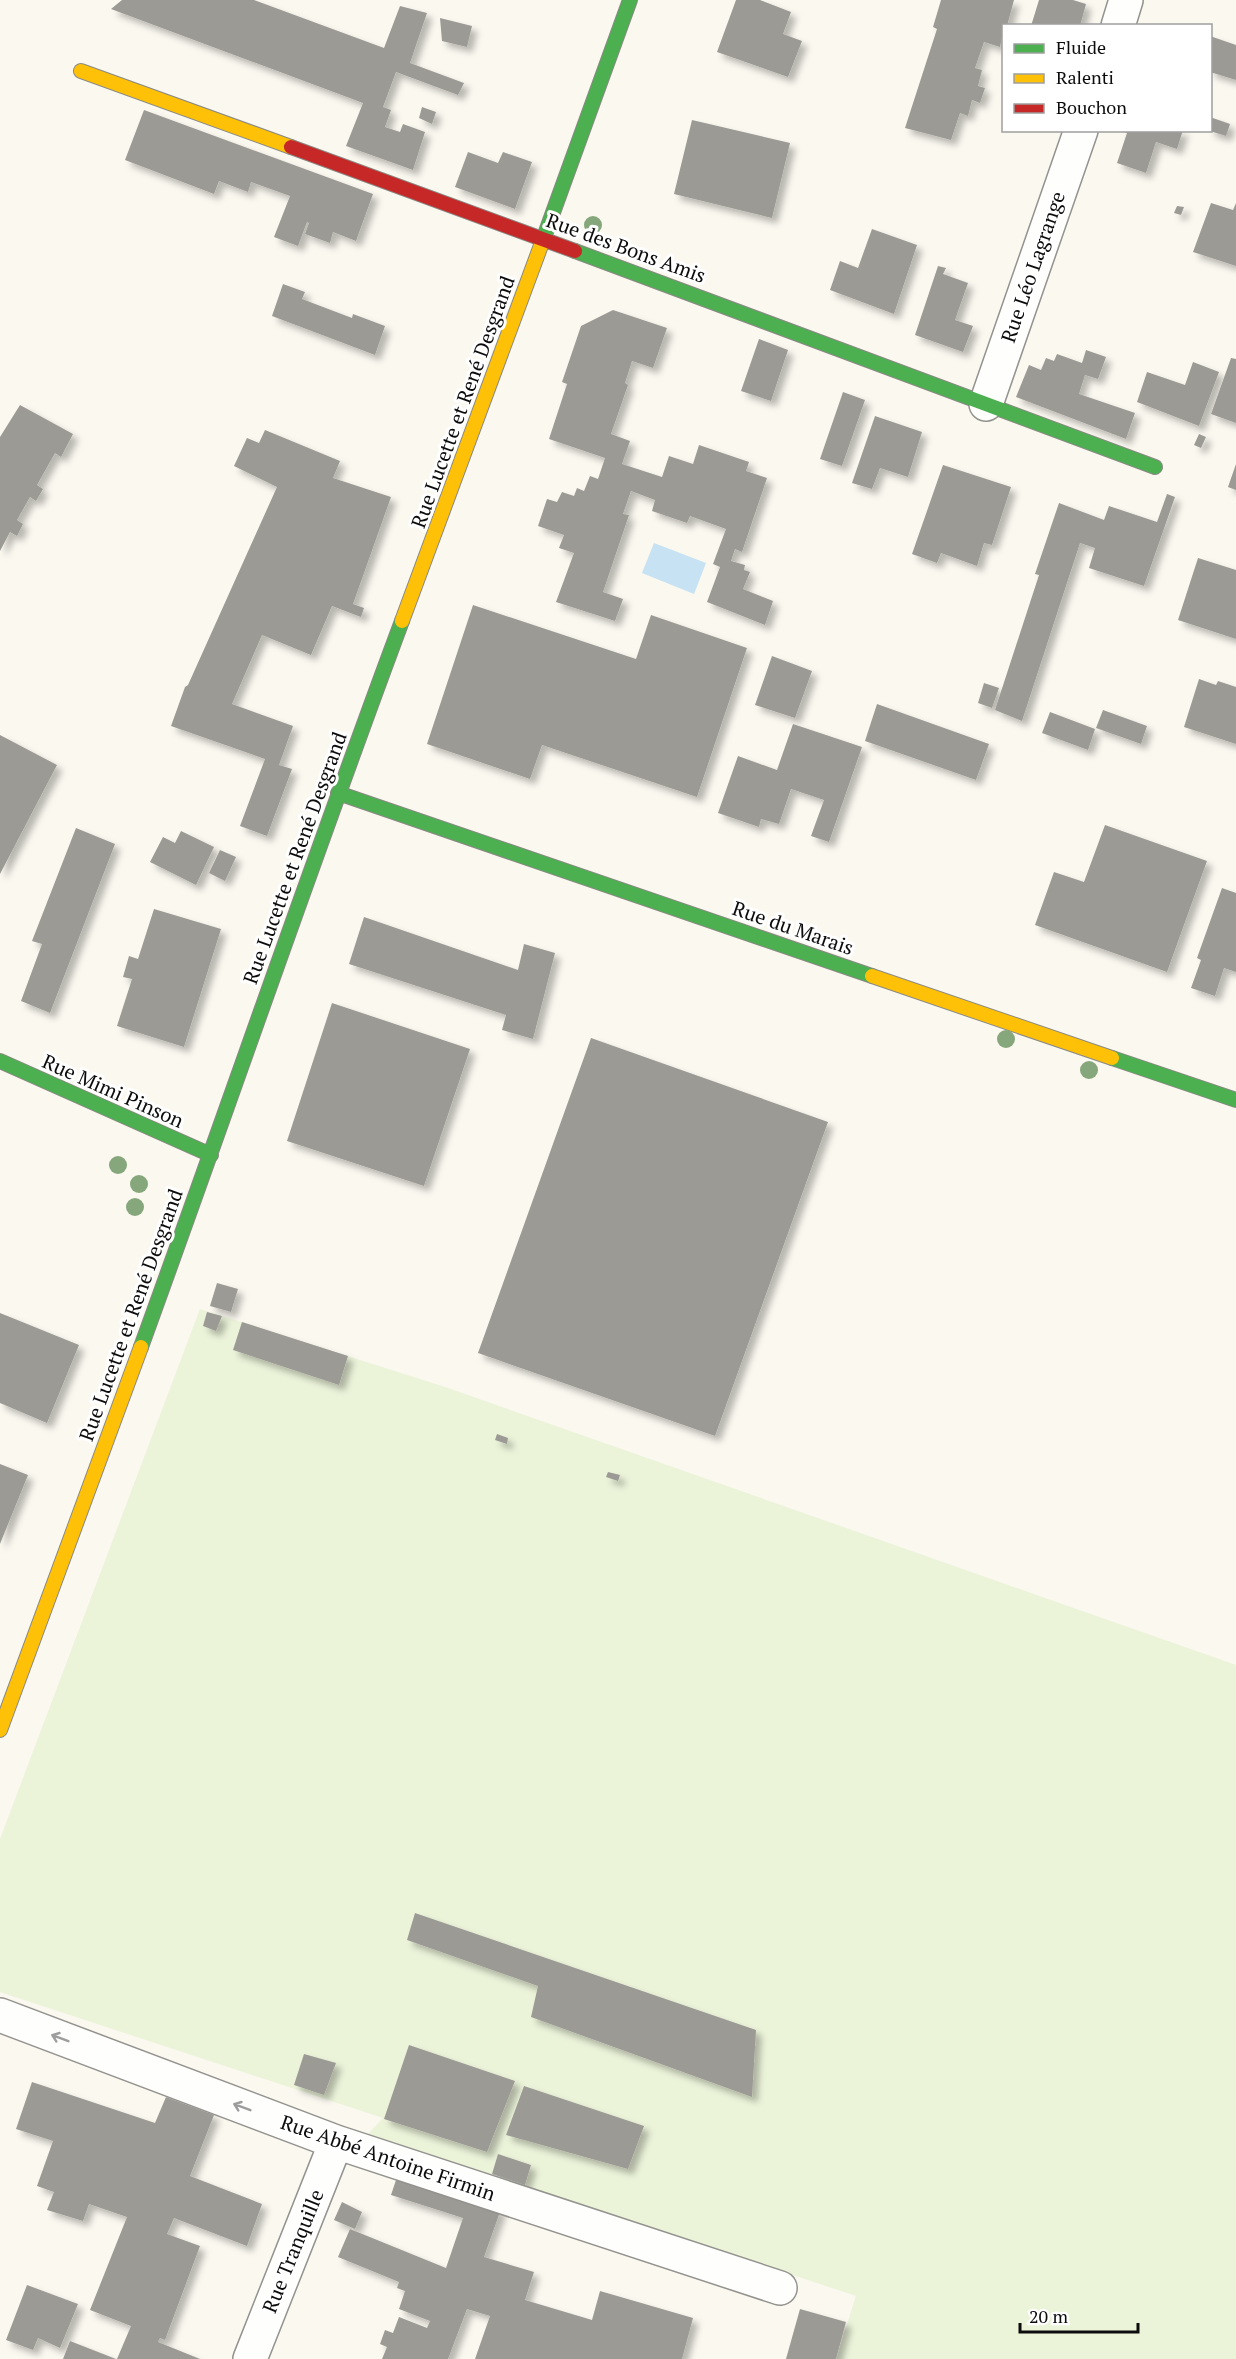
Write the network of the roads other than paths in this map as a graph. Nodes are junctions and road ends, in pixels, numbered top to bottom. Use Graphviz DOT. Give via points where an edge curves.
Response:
graph roads {
  1 [pos="630,0"];
  2 [pos="1126,0"];
  3 [pos="1119,24"];
  4 [pos="81,70"];
  5 [pos="1080,132"];
  6 [pos="544,238"];
  7 [pos="986,404"];
  8 [pos="1155,467"];
  9 [pos="338,793"];
  10 [pos="0,1061"];
  11 [pos="1236,1100"];
  12 [pos="211,1155"];
  13 [pos="0,1730"];
  14 [pos="0,2015"];
  15 [pos="336,2142"];
  16 [pos="780,2288"];
  17 [pos="250,2359"];
  1 -- 6 [label="street, Rue Lucette et René Desgrand"];
  2 -- 3 [label="street"];
  4 -- 6 [label="street, Rue des Bons Amis"];
  5 -- 7 [label="street, Rue Léo Lagrange"];
  6 -- 7 [label="street, Rue des Bons Amis"];
  6 -- 9 [label="street, Rue Lucette et René Desgrand"];
  7 -- 8 [label="street, Rue des Bons Amis"];
  9 -- 11 [label="street, Rue du Marais"];
  9 -- 12 [label="street, Rue Lucette et René Desgrand"];
  10 -- 12 [label="street, Rue Mimi Pinson"];
  12 -- 13 [label="street, Rue Lucette et René Desgrand"];
  15 -- 14 [label="street, Rue Abbé Antoine Firmin, one-way"];
  15 -- 16 [label="street, Rue Abbé Antoine Firmin"];
  15 -- 17 [label="street, Rue Tranquille"];
}
